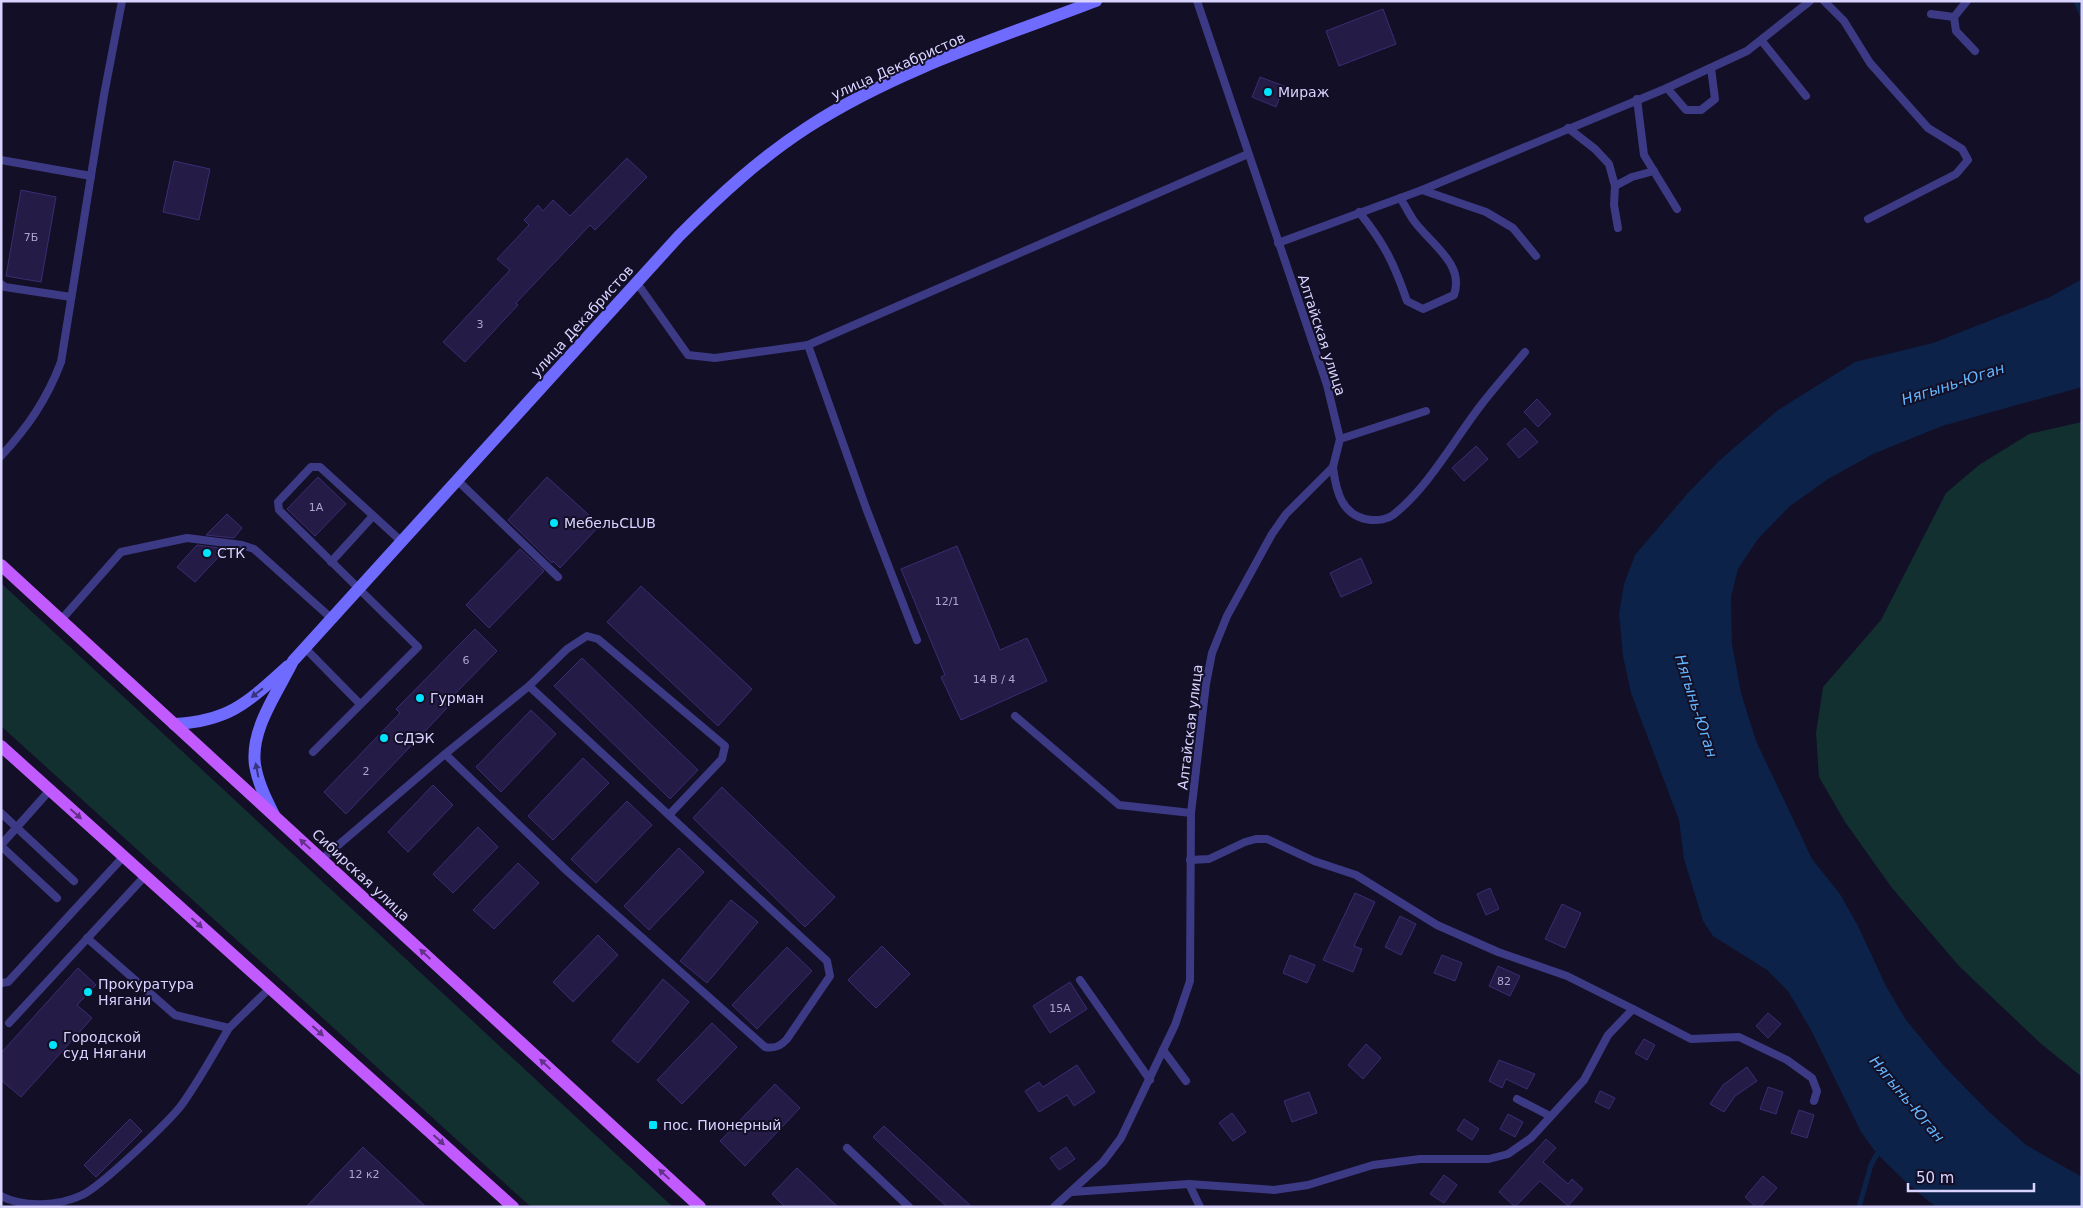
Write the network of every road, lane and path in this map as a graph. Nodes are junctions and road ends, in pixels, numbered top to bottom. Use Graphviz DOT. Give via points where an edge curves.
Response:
graph roads {
  1 [pos="122,1"];
  2 [pos="1096,1"];
  3 [pos="1198,1"];
  4 [pos="1810,1"];
  5 [pos="1824,1"];
  6 [pos="1967,1"];
  7 [pos="1931,14"];
  8 [pos="1954,17"];
  9 [pos="1761,40"];
  10 [pos="1975,51"];
  11 [pos="1711,68"];
  12 [pos="1667,88"];
  13 [pos="1806,96"];
  14 [pos="1637,99"];
  15 [pos="1568,128"];
  16 [pos="1248,154"];
  17 [pos="1,160"];
  18 [pos="1654,170"];
  19 [pos="91,176"];
  20 [pos="1615,186"];
  21 [pos="1422,190"];
  22 [pos="1400,198"];
  23 [pos="1677,210"];
  24 [pos="1359,212"];
  25 [pos="1868,219"];
  26 [pos="1618,228"];
  27 [pos="1278,242"];
  28 [pos="1536,256"];
  29 [pos="637,283"];
  30 [pos="1,284"];
  31 [pos="71,297"];
  32 [pos="808,345"];
  33 [pos="1525,352"];
  34 [pos="1426,411"];
  35 [pos="1340,439"];
  36 [pos="1,456"];
  37 [pos="1333,468"];
  38 [pos="457,480"];
  39 [pos="373,516"];
  40 [pos="401,541"];
  41 [pos="331,562"];
  42 [pos="1,565"];
  43 [pos="558,577"];
  44 [pos="358,588"];
  45 [pos="331,618"];
  46 [pos="61,620"];
  47 [pos="917,640"];
  48 [pos="305,648"];
  49 [pos="293,661"];
  50 [pos="529,686"];
  51 [pos="360,704"];
  52 [pos="1015,716"];
  53 [pos="174,724"];
  54 [pos="1,746"];
  55 [pos="313,752"];
  56 [pos="444,754"];
  57 [pos="50,790"];
  58 [pos="1,813"];
  59 [pos="1191,813"];
  60 [pos="669,814"];
  61 [pos="274,815"];
  62 [pos="18,828"];
  63 [pos="1,846"];
  64 [pos="124,856"];
  65 [pos="322,860"];
  66 [pos="1190,860"];
  67 [pos="145,876"];
  68 [pos="74,881"];
  69 [pos="57,898"];
  70 [pos="87,938"];
  71 [pos="1080,980"];
  72 [pos="1,983"];
  73 [pos="270,988"];
  74 [pos="1633,1009"];
  75 [pos="9,1023"];
  76 [pos="229,1028"];
  77 [pos="1163,1050"];
  78 [pos="1150,1080"];
  79 [pos="1186,1081"];
  80 [pos="1517,1099"];
  81 [pos="1814,1101"];
  82 [pos="1550,1116"];
  83 [pos="847,1148"];
  84 [pos="1188,1184"];
  85 [pos="1072,1192"];
  86 [pos="1,1196"];
  87 [pos="513,1207"];
  88 [pos="700,1207"];
  89 [pos="909,1207"];
  90 [pos="1054,1207"];
  91 [pos="1200,1207"];
  1 -- 19 [label="lane"];
  2 -- 29 [label="main road, улица Декабристов" via="935,63 846,104 808,126 746,172 713,202"];
  3 -- 16 [label="lane, Алтайская улица"];
  4 -- 9 [label="lane"];
  5 -- 25 [label="lane" via="1844,21 1870,63 1928,128 1962,149 1968,160 1956,174"];
  6 -- 8 [label="lane"];
  7 -- 8 [label="lane"];
  8 -- 10 [label="lane" via="1956,31"];
  9 -- 11 [label="lane" via="1747,51"];
  9 -- 13 [label="lane"];
  11 -- 12 [label="lane"];
  11 -- 12 [label="lane" via="1715,99 1700,110 1686,110"];
  12 -- 14 [label="lane"];
  14 -- 15 [label="lane"];
  14 -- 18 [label="lane" via="1644,155"];
  15 -- 20 [label="lane" via="1610,164"];
  15 -- 21 [label="lane"];
  16 -- 27 [label="lane, Алтайская улица"];
  16 -- 32 [label="lane"];
  17 -- 19 [label="lane"];
  18 -- 20 [label="lane" via="1632,176"];
  18 -- 23 [label="lane"];
  19 -- 31 [label="lane"];
  20 -- 26 [label="lane"];
  21 -- 22 [label="lane"];
  21 -- 28 [label="lane" via="1486,212 1513,228"];
  22 -- 24 [label="lane"];
  22 -- 24 [label="lane" via="1415,222 1451,263 1457,286 1454,295 1441,302 1423,308 1407,301 1382,241"];
  24 -- 27 [label="lane"];
  27 -- 35 [label="lane, Алтайская улица" via="1327,385"];
  29 -- 32 [label="lane" via="688,355 715,358"];
  29 -- 38 [label="main road, улица Декабристов"];
  30 -- 31 [label="lane"];
  31 -- 36 [label="lane" via="61,362 50,391 25,430"];
  32 -- 47 [label="lane"];
  33 -- 37 [label="lane" via="1422,485 1393,515 1382,520 1366,519 1347,511 1336,492"];
  34 -- 35 [label="lane"];
  35 -- 37 [label="lane, Алтайская улица"];
  37 -- 59 [label="lane, Алтайская улица" via="1286,514 1227,616 1212,653 1206,684"];
  38 -- 40 [label="main road, улица Декабристов"];
  38 -- 43 [label="lane"];
  39 -- 40 [label="lane"];
  39 -- 41 [label="lane"];
  39 -- 41 [label="lane" via="320,467 311,467 278,502 279,510"];
  40 -- 44 [label="main road, улица Декабристов"];
  41 -- 44 [label="lane"];
  42 -- 46 [label="main road, Сибирская улица"];
  44 -- 45 [label="main road, улица Декабристов"];
  44 -- 51 [label="lane" via="418,648"];
  45 -- 46 [label="lane" via="254,549 187,538 121,552"];
  45 -- 48 [label="main road, улица Декабристов"];
  46 -- 53 [label="main road, Сибирская улица"];
  48 -- 49 [label="main road, улица Декабристов"];
  48 -- 51 [label="lane"];
  49 -- 53 [label="main road, one-way" via="234,710 215,719"];
  61 -- 49 [label="main road, улица Декабристов, one-way" via="260,786 255,747 262,724"];
  50 -- 56 [label="lane"];
  50 -- 60 [label="lane"];
  50 -- 60 [label="lane" via="567,649 587,636 598,639 725,746 722,759"];
  51 -- 55 [label="lane"];
  52 -- 59 [label="lane" via="1118,805"];
  53 -- 61 [label="main road, Сибирская улица"];
  54 -- 57 [label="main road"];
  56 -- 60 [label="lane" via="574,877 765,1047 782,1045 830,976 830,967 820,954"];
  56 -- 65 [label="lane"];
  57 -- 62 [label="lane"];
  57 -- 64 [label="main road, one-way"];
  58 -- 62 [label="lane"];
  59 -- 66 [label="lane, Алтайская улица"];
  65 -- 61 [label="main road, Сибирская улица, one-way"];
  62 -- 63 [label="lane"];
  62 -- 68 [label="lane"];
  63 -- 69 [label="lane"];
  64 -- 67 [label="main road"];
  64 -- 72 [label="lane" via="8,982"];
  88 -- 65 [label="main road, Сибирская улица, one-way"];
  66 -- 74 [label="lane" via="1209,859 1256,838 1267,839 1314,861 1356,875 1436,925 1498,952 1567,976"];
  66 -- 77 [label="lane, Алтайская улица" via="1190,981"];
  67 -- 70 [label="lane"];
  67 -- 73 [label="main road, one-way"];
  70 -- 75 [label="lane"];
  70 -- 76 [label="lane" via="174,1015"];
  71 -- 78 [label="lane"];
  73 -- 76 [label="lane"];
  73 -- 87 [label="main road, one-way"];
  74 -- 81 [label="lane" via="1691,1040 1739,1037 1786,1060 1812,1078 1817,1090"];
  74 -- 82 [label="lane" via="1608,1035 1584,1080"];
  76 -- 86 [label="lane" via="182,1105 100,1183 83,1195 44,1204 12,1202"];
  77 -- 78 [label="lane, Алтайская улица"];
  77 -- 79 [label="lane"];
  78 -- 85 [label="lane, Алтайская улица" via="1121,1138 1103,1162"];
  80 -- 82 [label="lane"];
  82 -- 84 [label="lane" via="1531,1138 1508,1154 1489,1159 1420,1158 1274,1190"];
  83 -- 89 [label="lane"];
  84 -- 85 [label="lane"];
  84 -- 91 [label="lane"];
  85 -- 90 [label="lane, Алтайская улица"];
}
